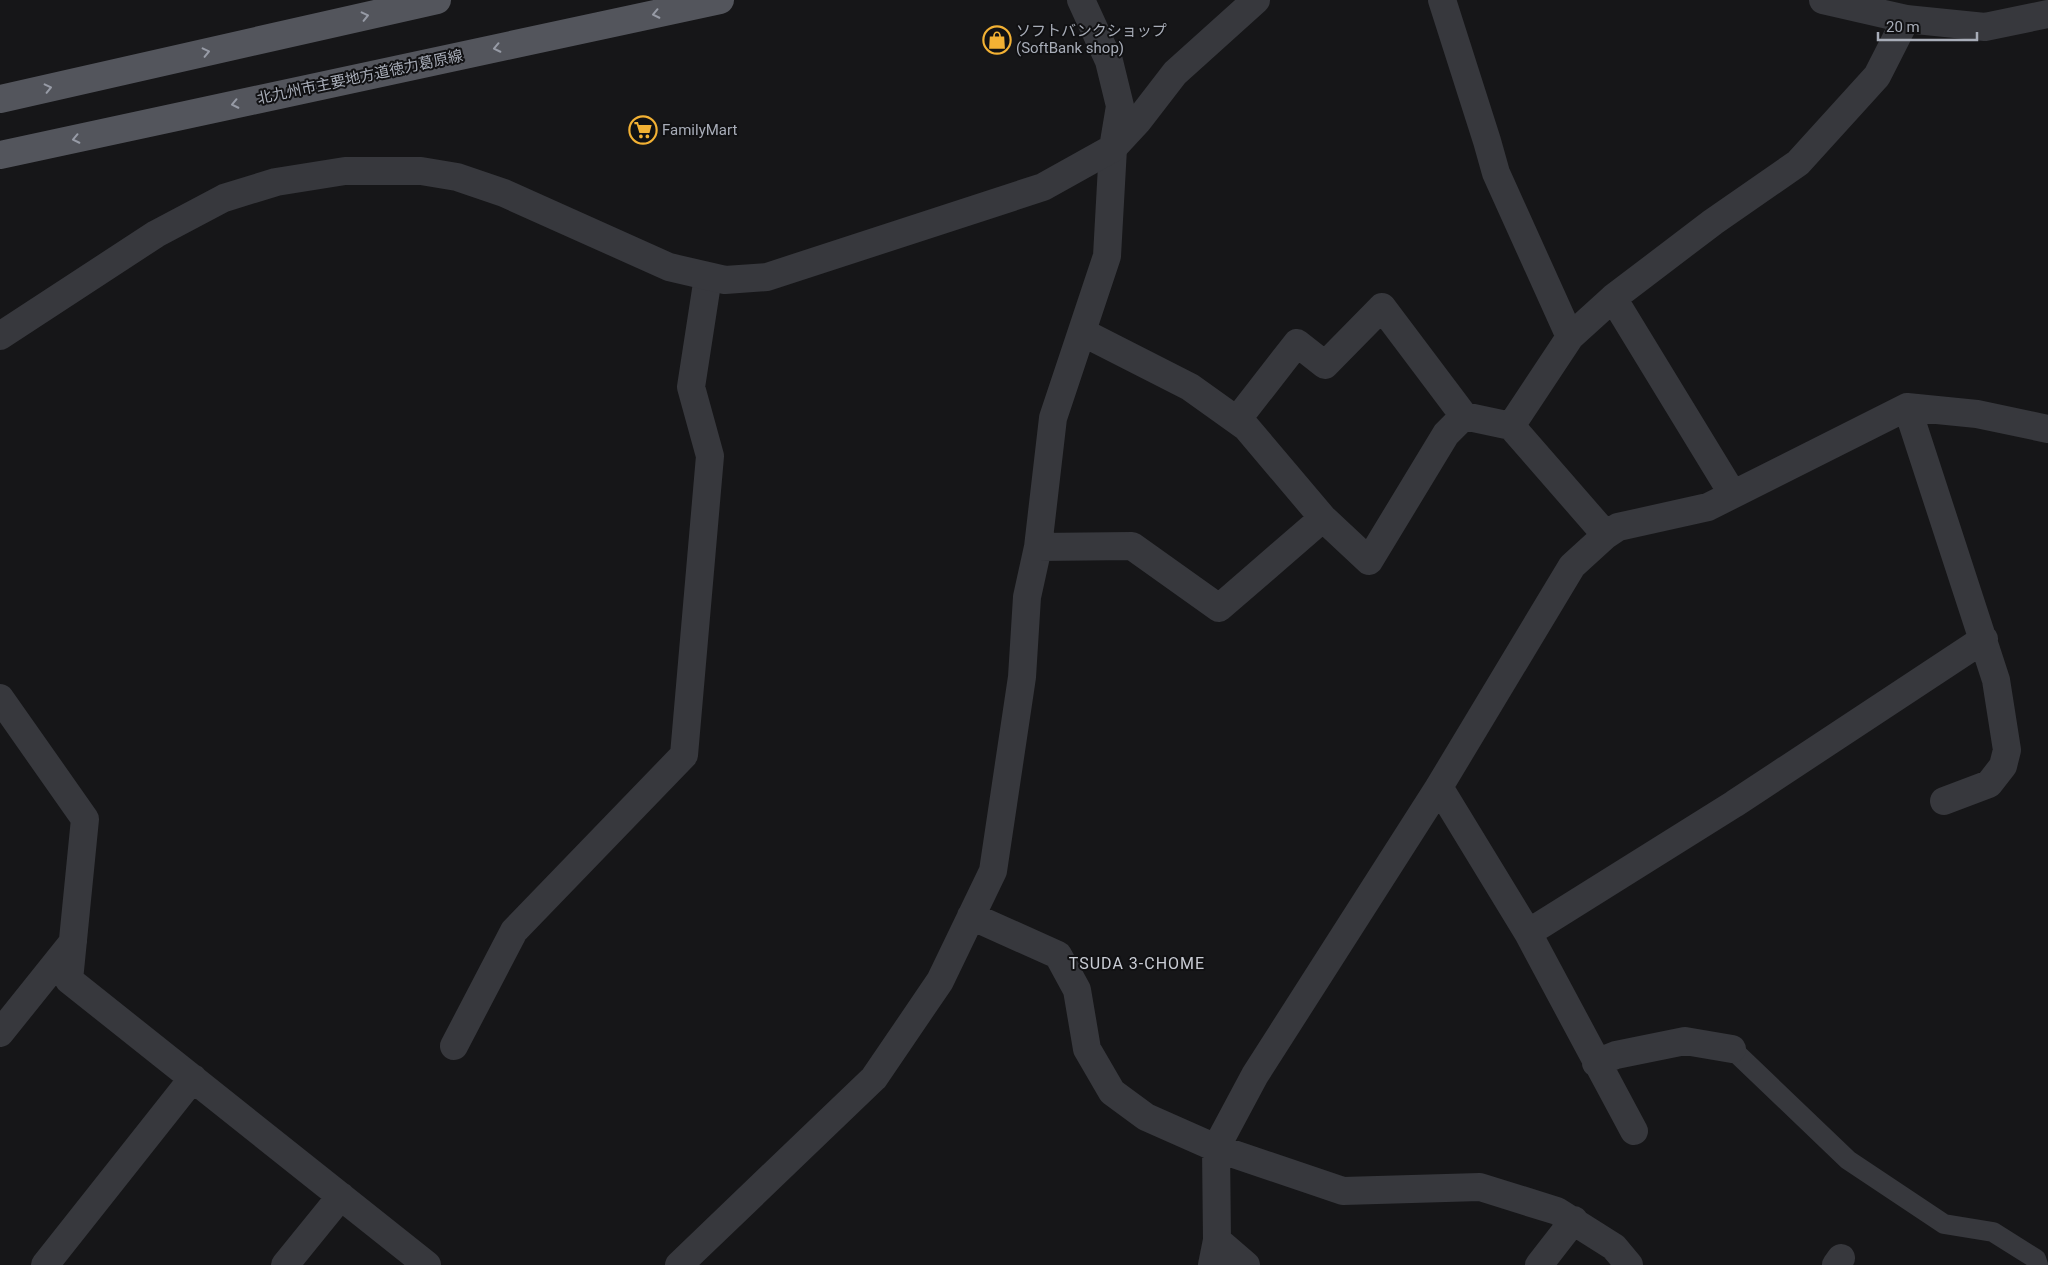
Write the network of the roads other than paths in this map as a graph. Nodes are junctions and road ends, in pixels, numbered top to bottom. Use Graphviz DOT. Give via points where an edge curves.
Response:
graph roads {
  1 [pos="437,0"];
  2 [pos="720,0"];
  3 [pos="1081,0"];
  4 [pos="1256,0"];
  5 [pos="1442,0"];
  6 [pos="1823,0"];
  7 [pos="2048,14"];
  8 [pos="1906,19"];
  9 [pos="0,99"];
  10 [pos="1113,148"];
  11 [pos="0,155"];
  12 [pos="708,277"];
  13 [pos="1613,298"];
  14 [pos="1082,332"];
  15 [pos="0,336"];
  16 [pos="1570,337"];
  17 [pos="1907,407"];
  18 [pos="1464,416"];
  19 [pos="1237,420"];
  20 [pos="1511,426"];
  21 [pos="2048,429"];
  22 [pos="1732,493"];
  23 [pos="1323,518"];
  24 [pos="1606,535"];
  25 [pos="1038,547"];
  26 [pos="1984,639"];
  27 [pos="0,698"];
  28 [pos="1439,787"];
  29 [pos="1944,801"];
  30 [pos="971,916"];
  31 [pos="1528,933"];
  32 [pos="73,942"];
  33 [pos="0,1033"];
  34 [pos="454,1046"];
  35 [pos="1732,1049"];
  36 [pos="1596,1063"];
  37 [pos="193,1078"];
  38 [pos="1634,1132"];
  39 [pos="1216,1148"];
  40 [pos="341,1196"];
  41 [pos="1574,1220"];
  42 [pos="1214,1253"];
  43 [pos="45,1265"];
  44 [pos="285,1265"];
  45 [pos="427,1265"];
  46 [pos="679,1265"];
  47 [pos="1246,1265"];
  48 [pos="1539,1265"];
  49 [pos="1629,1265"];
  50 [pos="2038,1265"];
  9 -- 1 [label="main road, one-way"];
  2 -- 11 [label="main road, 北九州市主要地方道徳力葛原線, one-way"];
  3 -- 10 [label="street" via="1110,62 1120,106"];
  4 -- 10 [label="street" via="1175,73"];
  5 -- 16 [label="street" via="1496,173"];
  6 -- 8 [label="street"];
  7 -- 8 [label="street" via="1985,27"];
  8 -- 13 [label="street" via="1877,76 1798,163"];
  10 -- 12 [label="street" via="1043,187 767,277 725,280"];
  10 -- 14 [label="street" via="1107,256"];
  12 -- 15 [label="street" via="668,267 504,193 457,177 421,171 345,171 276,182 224,198 156,234"];
  12 -- 34 [label="street" via="691,387 710,456 684,755 514,931"];
  13 -- 16 [label="street"];
  13 -- 22 [label="street"];
  14 -- 19 [label="street" via="1190,387"];
  14 -- 25 [label="street" via="1053,418"];
  16 -- 20 [label="street"];
  17 -- 21 [label="street" via="1977,414"];
  17 -- 22 [label="street"];
  17 -- 26 [label="street"];
  18 -- 19 [label="street" via="1382,307 1325,365 1297,343"];
  18 -- 20 [label="street"];
  18 -- 23 [label="street" via="1446,434 1369,561"];
  19 -- 23 [label="street"];
  20 -- 24 [label="street"];
  22 -- 24 [label="street" via="1708,507 1618,527"];
  23 -- 25 [label="street" via="1219,608 1132,546"];
  24 -- 28 [label="street" via="1572,566"];
  25 -- 30 [label="street" via="1027,597 1022,678 992,871"];
  26 -- 29 [label="street" via="1996,680 2008,750 2003,766 1989,784"];
  26 -- 31 [label="street" via="1734,804"];
  27 -- 32 [label="street" via="85,819"];
  28 -- 31 [label="street"];
  28 -- 39 [label="street" via="1255,1075"];
  30 -- 39 [label="street" via="1058,955 1077,990 1086,1049 1112,1092 1146,1117"];
  30 -- 46 [label="street" via="940,981 874,1078"];
  31 -- 36 [label="street"];
  32 -- 33 [label="street"];
  32 -- 37 [label="street" via="69,980"];
  35 -- 36 [label="street" via="1685,1041 1616,1055"];
  35 -- 50 [label="lane" via="1848,1160 1944,1224 1993,1232 2036,1259"];
  36 -- 38 [label="street"];
  37 -- 40 [label="street"];
  37 -- 43 [label="street"];
  39 -- 41 [label="street" via="1343,1190 1480,1187 1557,1210"];
  39 -- 42 [label="street"];
  40 -- 44 [label="street"];
  40 -- 45 [label="street"];
  41 -- 48 [label="street"];
  41 -- 49 [label="street" via="1614,1247"];
  42 -- 47 [label="street"];
}
